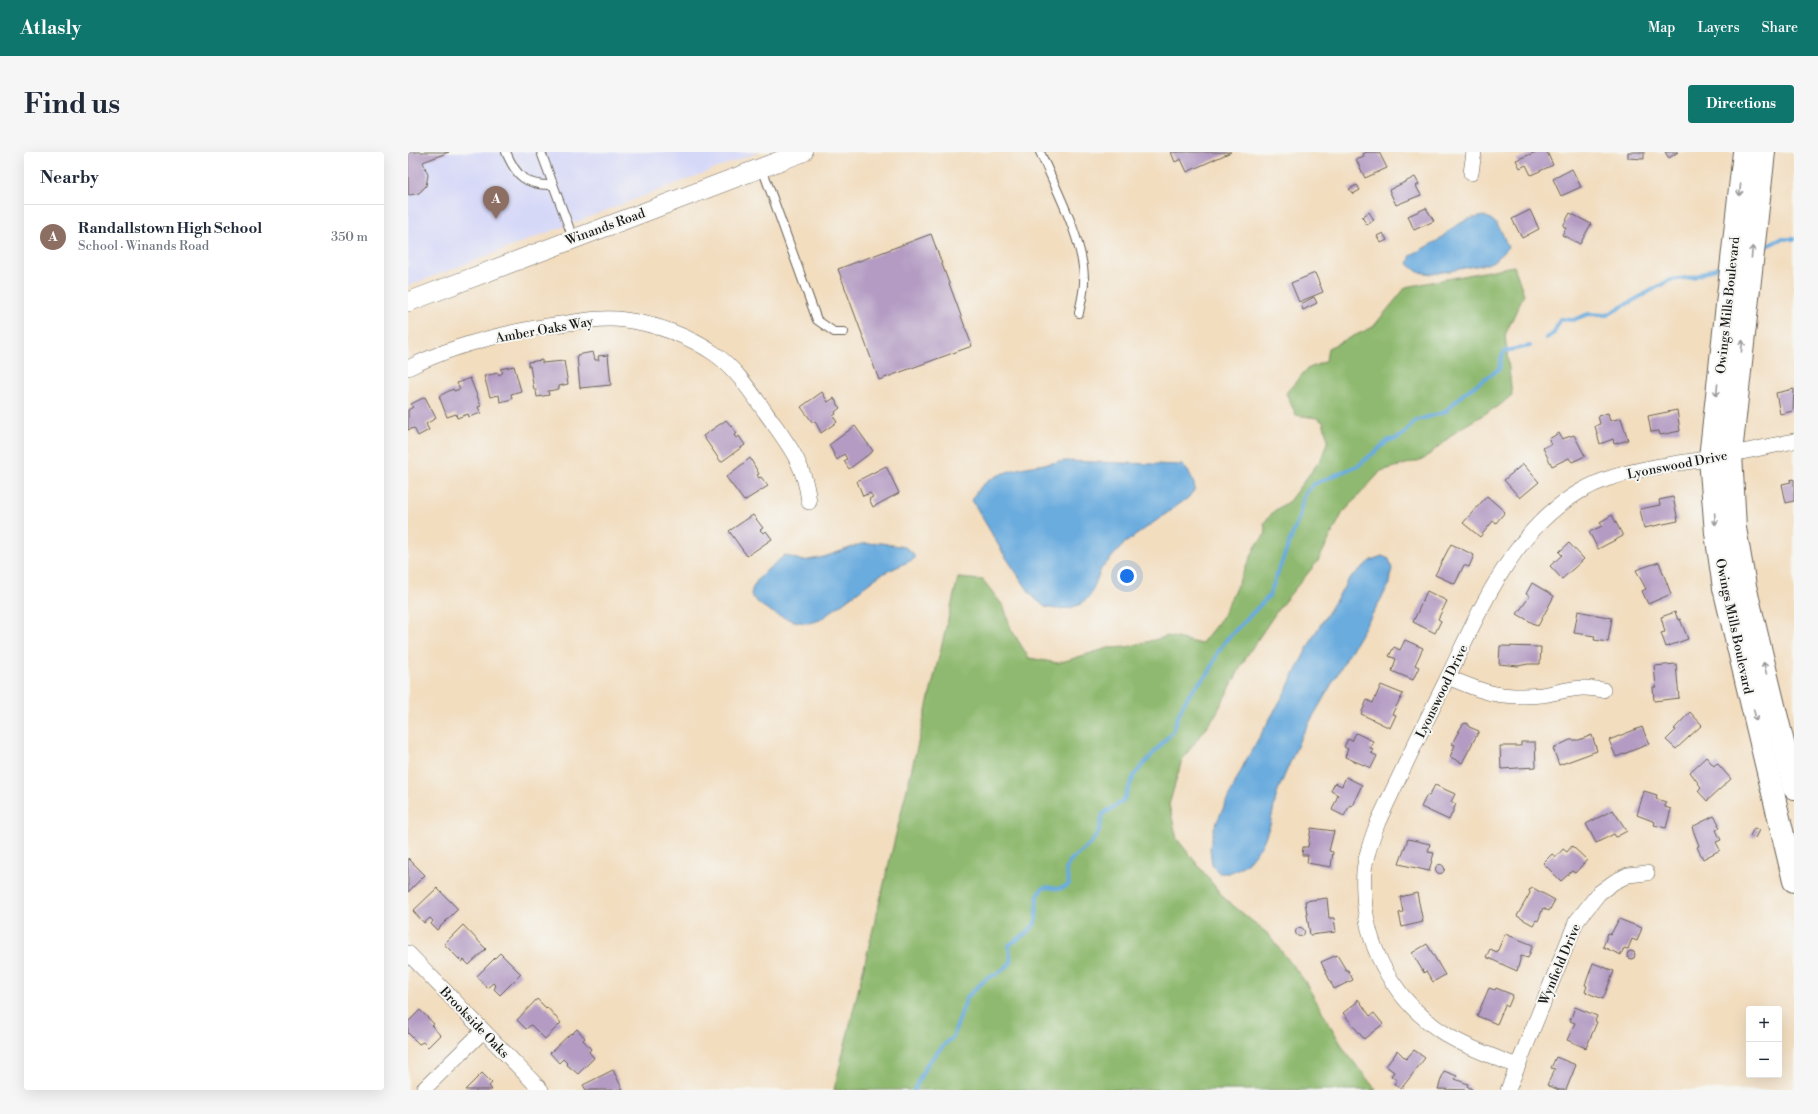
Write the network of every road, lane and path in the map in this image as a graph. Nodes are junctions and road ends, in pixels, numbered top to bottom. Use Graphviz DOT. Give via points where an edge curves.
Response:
graph roads {
  1 [pos="506,152"];
  2 [pos="541,152"];
  3 [pos="803,152"];
  4 [pos="1040,152"];
  5 [pos="1474,152"];
  6 [pos="1744,152"];
  7 [pos="1764,152"];
  8 [pos="762,168"];
  9 [pos="1471,173"];
  10 [pos="553,184"];
  11 [pos="573,238"];
  12 [pos="408,302"];
  13 [pos="1078,313"];
  14 [pos="844,332"];
  15 [pos="408,368"];
  16 [pos="1794,441"];
  17 [pos="1720,456"];
  18 [pos="809,502"];
  19 [pos="1448,677"];
  20 [pos="1603,690"];
  21 [pos="1794,788"];
  22 [pos="1647,873"];
  23 [pos="1794,881"];
  24 [pos="408,953"];
  25 [pos="483,1031"];
  26 [pos="1517,1066"];
  27 [pos="423,1090"];
  28 [pos="541,1090"];
  29 [pos="1508,1090"];
  1 -- 10 [label="lane" via="515,171 522,177 543,185"];
  2 -- 10 [label="lane"];
  3 -- 8 [label="street, Winands Road"];
  4 -- 13 [label="lane" via="1075,235 1082,261 1083,296"];
  5 -- 9 [label="street"];
  6 -- 17 [label="main road, Owings Mills Boulevard, one-way" via="1728,296"];
  17 -- 7 [label="main road, Owings Mills Boulevard, one-way" via="1749,287"];
  8 -- 11 [label="street, Winands Road"];
  8 -- 14 [label="lane" via="817,320 834,332"];
  10 -- 11 [label="lane"];
  11 -- 12 [label="street, Winands Road"];
  15 -- 18 [label="street, Amber Oaks Way" via="476,343 539,327 595,319 624,319 668,330 715,354 749,389 792,450 807,483"];
  16 -- 17 [label="street, Lyonswood Drive"];
  17 -- 19 [label="street, Lyonswood Drive" via="1641,470 1606,480 1564,503 1526,538 1509,560 1495,582"];
  21 -- 17 [label="main road, Owings Mills Boulevard, one-way" via="1745,586"];
  17 -- 23 [label="main road, Owings Mills Boulevard, one-way" via="1716,532 1724,588"];
  19 -- 20 [label="street" via="1488,694 1504,696 1585,688"];
  19 -- 26 [label="street, Lyonswood Drive" via="1378,822 1369,847 1364,872 1367,921 1383,969 1397,990 1413,1007 1451,1038"];
  22 -- 26 [label="street, Wynfield Drive" via="1628,875 1614,882 1599,893 1576,922"];
  24 -- 25 [label="street, Brookside Oaks"];
  25 -- 27 [label="street"];
  25 -- 28 [label="street, Brookside Oaks"];
  26 -- 29 [label="street, Wynfield Drive"];
}
